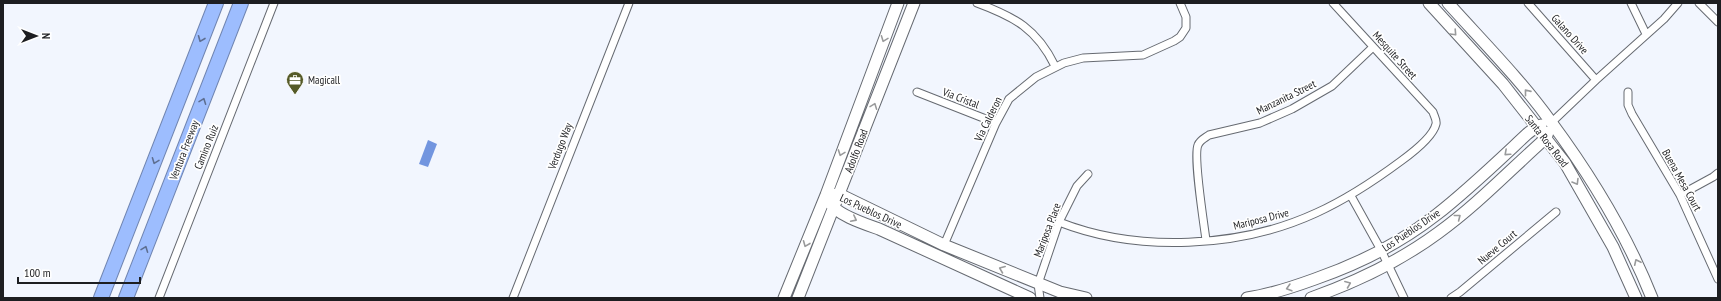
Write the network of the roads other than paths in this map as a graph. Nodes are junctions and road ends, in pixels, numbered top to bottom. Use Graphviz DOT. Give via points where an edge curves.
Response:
graph roads {
  1 [pos="216,3"];
  2 [pos="241,3"];
  3 [pos="274,3"];
  4 [pos="629,3"];
  5 [pos="898,3"];
  6 [pos="914,3"];
  7 [pos="977,3"];
  8 [pos="1180,3"];
  9 [pos="1333,3"];
  10 [pos="1429,3"];
  11 [pos="1448,3"];
  12 [pos="1528,3"];
  13 [pos="1631,3"];
  14 [pos="1678,3"];
  15 [pos="1699,3"];
  16 [pos="1718,22"];
  17 [pos="1646,34"];
  18 [pos="1373,47"];
  19 [pos="1055,66"];
  20 [pos="1596,80"];
  21 [pos="917,92"];
  22 [pos="1628,92"];
  23 [pos="1552,122"];
  24 [pos="996,123"];
  25 [pos="1436,123"];
  26 [pos="1536,127"];
  27 [pos="1546,138"];
  28 [pos="1718,173"];
  29 [pos="1088,174"];
  30 [pos="839,194"];
  31 [pos="826,195"];
  32 [pos="1680,195"];
  33 [pos="1351,196"];
  34 [pos="833,208"];
  35 [pos="1556,212"];
  36 [pos="1059,222"];
  37 [pos="1206,240"];
  38 [pos="944,245"];
  39 [pos="1381,250"];
  40 [pos="1388,264"];
  41 [pos="1718,279"];
  42 [pos="1038,284"];
  43 [pos="1266,296"];
  44 [pos="101,298"];
  45 [pos="126,298"];
  46 [pos="158,298"];
  47 [pos="513,298"];
  48 [pos="784,298"];
  49 [pos="798,298"];
  50 [pos="1030,298"];
  51 [pos="1040,298"];
  52 [pos="1086,298"];
  53 [pos="1252,298"];
  54 [pos="1311,298"];
  55 [pos="1404,298"];
  56 [pos="1451,298"];
  57 [pos="1636,298"];
  58 [pos="1652,298"];
  1 -- 44 [label="highway, one-way"];
  45 -- 2 [label="highway, Ventura Freeway, one-way"];
  3 -- 46 [label="street, Camino Ruiz"];
  4 -- 47 [label="street, Verdugo Way"];
  5 -- 31 [label="street, Adolfo Road, one-way"];
  30 -- 6 [label="street, Adolfo Road, one-way"];
  7 -- 19 [label="street" via="1010,16 1024,26 1046,49"];
  8 -- 19 [label="street, Via Calderon" via="1186,17 1186,28 1174,41 1143,55 1083,58"];
  9 -- 18 [label="street, Mesquite Street"];
  10 -- 26 [label="street, Santa Rosa Road, one-way" via="1503,84"];
  23 -- 11 [label="street, Santa Rosa Road, one-way"];
  12 -- 20 [label="street, Galano Drive"];
  13 -- 17 [label="street"];
  14 -- 17 [label="street, Los Pueblos Drive"];
  15 -- 16 [label="street"];
  17 -- 20 [label="street, Los Pueblos Drive"];
  18 -- 25 [label="street, Mesquite Street" via="1433,112"];
  18 -- 37 [label="street, Manzanita Street" via="1341,79 1320,94 1270,120 1202,139 1198,144 1197,160"];
  19 -- 24 [label="street, Via Calderon" via="1009,98"];
  20 -- 23 [label="street, Los Pueblos Drive"];
  21 -- 24 [label="street, Via Cristal"];
  22 -- 32 [label="street, Buena Mesa Court" via="1628,105 1632,114"];
  23 -- 26 [label="street, Los Pueblos Drive"];
  23 -- 27 [label="street, Los Pueblos Drive"];
  58 -- 23 [label="street, Santa Rosa Road, one-way" via="1636,260 1605,204"];
  24 -- 38 [label="street, Via Calderon"];
  25 -- 33 [label="street, Mariposa Drive" via="1432,132 1414,152"];
  26 -- 27 [label="street, Santa Rosa Road"];
  26 -- 39 [label="street, Los Pueblos Drive, one-way" via="1435,216"];
  40 -- 27 [label="street, Los Pueblos Drive, one-way" via="1438,233 1468,210"];
  27 -- 57 [label="street, Santa Rosa Road, one-way" via="1565,163 1613,246"];
  28 -- 32 [label="street"];
  29 -- 36 [label="street, Mariposa Place" via="1078,186"];
  30 -- 31 [label="street, Los Pueblos Drive"];
  30 -- 34 [label="street, Adolfo Road"];
  30 -- 38 [label="street, Los Pueblos Drive"];
  31 -- 34 [label="street, Los Pueblos Drive"];
  31 -- 48 [label="street, Adolfo Road, one-way"];
  32 -- 41 [label="street, Buena Mesa Court"];
  33 -- 37 [label="street, Mariposa Drive" via="1316,214 1264,232"];
  33 -- 39 [label="street"];
  34 -- 49 [label="street, Adolfo Road"];
  34 -- 50 [label="street, Los Pueblos Drive, one-way"];
  35 -- 56 [label="street, Nueve Court"];
  36 -- 37 [label="street, Mariposa Drive" via="1080,230 1131,240"];
  36 -- 42 [label="street, Mariposa Place"];
  42 -- 38 [label="street, Los Pueblos Drive, one-way"];
  39 -- 40 [label="street"];
  39 -- 43 [label="street, Los Pueblos Drive, one-way" via="1336,272"];
  54 -- 40 [label="street, Los Pueblos Drive, one-way" via="1354,282"];
  40 -- 55 [label="street"];
  42 -- 51 [label="street, Mariposa Place"];
  42 -- 52 [label="street, Los Pueblos Drive"];
  43 -- 53 [label="street, Los Pueblos Drive"];
}
